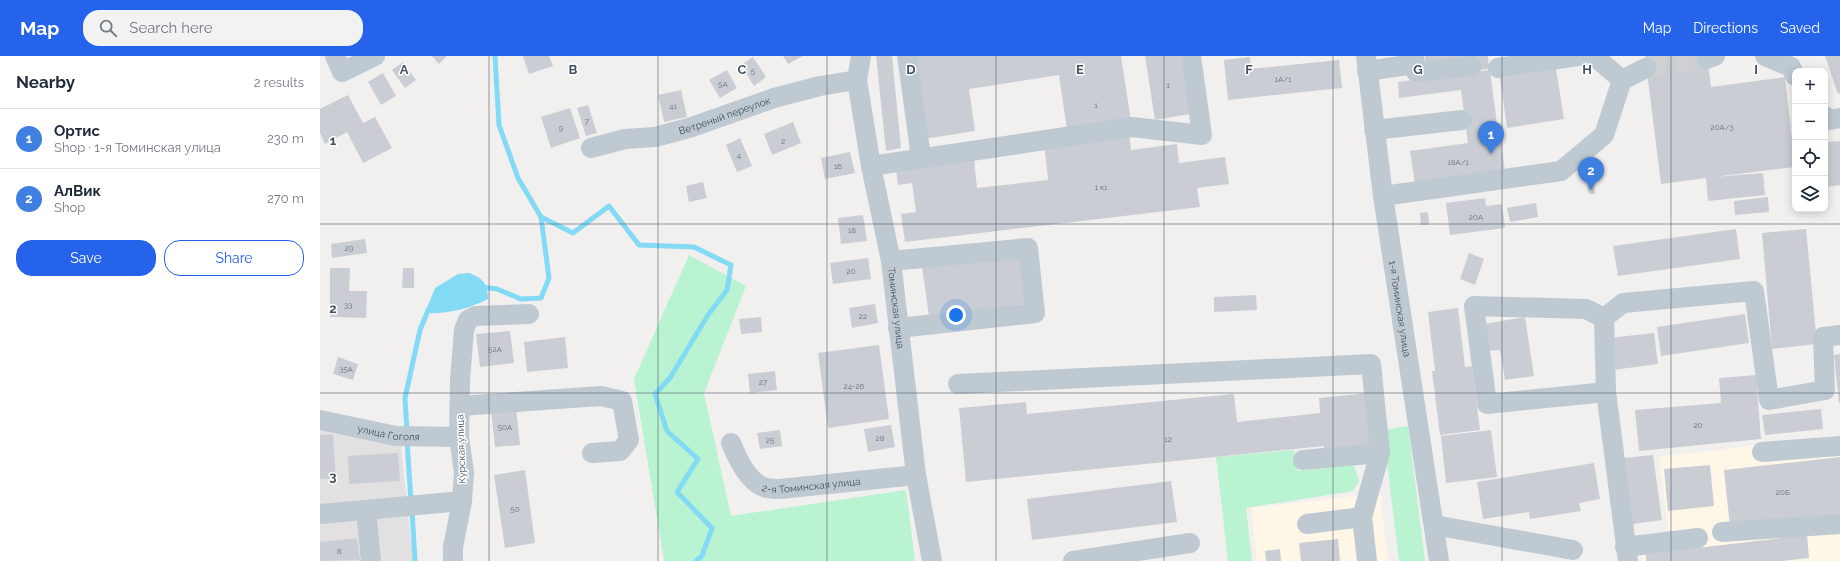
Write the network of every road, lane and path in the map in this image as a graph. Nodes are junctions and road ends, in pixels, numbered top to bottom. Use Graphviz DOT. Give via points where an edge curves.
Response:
graph roads {
  1 [pos="334,56"];
  2 [pos="375,56"];
  3 [pos="861,56"];
  4 [pos="908,56"];
  5 [pos="1191,56"];
  6 [pos="1578,56"];
  7 [pos="1594,56"];
  8 [pos="1765,56"];
  9 [pos="1414,60"];
  10 [pos="1527,60"];
  11 [pos="1366,63"];
  12 [pos="1472,66"];
  13 [pos="1498,68"];
  14 [pos="1646,68"];
  15 [pos="1792,68"];
  16 [pos="857,80"];
  17 [pos="1622,80"];
  18 [pos="1828,118"];
  19 [pos="1840,118"];
  20 [pos="1462,120"];
  21 [pos="1374,130"];
  22 [pos="591,148"];
  23 [pos="921,157"];
  24 [pos="871,166"];
  25 [pos="1383,196"];
  26 [pos="891,261"];
  27 [pos="529,314"];
  28 [pos="1604,318"];
  29 [pos="898,328"];
  30 [pos="1840,336"];
  31 [pos="958,384"];
  32 [pos="1606,392"];
  33 [pos="460,406"];
  34 [pos="320,420"];
  35 [pos="459,437"];
  36 [pos="731,443"];
  37 [pos="1840,446"];
  38 [pos="1762,452"];
  39 [pos="1380,453"];
  40 [pos="592,454"];
  41 [pos="1303,460"];
  42 [pos="916,475"];
  43 [pos="462,501"];
  44 [pos="366,510"];
  45 [pos="320,514"];
  46 [pos="1362,517"];
  47 [pos="1307,524"];
  48 [pos="1840,524"];
  49 [pos="1434,525"];
  50 [pos="1722,532"];
  51 [pos="1698,538"];
  52 [pos="1190,543"];
  53 [pos="1573,550"];
  54 [pos="1626,554"];
  55 [pos="372,561"];
  56 [pos="453,561"];
  57 [pos="932,561"];
  58 [pos="1073,561"];
  59 [pos="1367,561"];
  60 [pos="1439,561"];
  1 -- 2 [label="street" via="342,72"];
  3 -- 16 [label="street, Томинская улица"];
  4 -- 23 [label="street"];
  5 -- 23 [label="street" via="1202,135 1132,127"];
  6 -- 10 [label="street"];
  7 -- 17 [label="street"];
  8 -- 15 [label="street"];
  9 -- 11 [label="street"];
  9 -- 12 [label="street" via="1416,72"];
  10 -- 13 [label="street"];
  11 -- 21 [label="street, 1-я Томинская улица"];
  14 -- 17 [label="street"];
  16 -- 22 [label="street, Ветреный переулок" via="774,98 689,128 655,137 625,139"];
  16 -- 24 [label="street, Томинская улица"];
  17 -- 25 [label="street" via="1604,135 1560,171"];
  18 -- 19 [label="street"];
  20 -- 21 [label="street"];
  21 -- 25 [label="street, 1-я Томинская улица"];
  23 -- 24 [label="street"];
  24 -- 26 [label="street, Томинская улица"];
  25 -- 49 [label="street, 1-я Томинская улица"];
  26 -- 29 [label="street, Томинская улица"];
  26 -- 29 [label="street" via="1028,248 1035,313"];
  27 -- 33 [label="street, Курская улица" via="475,316 468,320 464,330"];
  28 -- 30 [label="street" via="1623,303 1754,291 1769,400 1825,390 1824,337"];
  28 -- 32 [label="street"];
  28 -- 32 [label="street" via="1586,309 1474,306 1488,404"];
  29 -- 42 [label="street, Томинская улица"];
  31 -- 39 [label="street" via="1371,364"];
  32 -- 54 [label="street"];
  33 -- 35 [label="street, Курская улица"];
  33 -- 40 [label="street" via="601,396 622,401 629,440 620,451"];
  34 -- 35 [label="street, улица Гоголя" via="396,436"];
  35 -- 43 [label="street, Курская улица" via="464,472"];
  36 -- 42 [label="street, 2-я Томинская улица" via="736,456 752,480 766,488 780,489"];
  37 -- 38 [label="street"];
  39 -- 41 [label="street"];
  39 -- 46 [label="street"];
  42 -- 57 [label="street, Томинская улица"];
  43 -- 44 [label="street"];
  43 -- 56 [label="street, Курская улица" via="453,547"];
  44 -- 45 [label="street"];
  44 -- 55 [label="street"];
  46 -- 47 [label="street"];
  46 -- 59 [label="street"];
  48 -- 50 [label="street"];
  49 -- 53 [label="street"];
  49 -- 60 [label="street, 1-я Томинская улица"];
  51 -- 54 [label="street"];
  52 -- 58 [label="street"];
}
